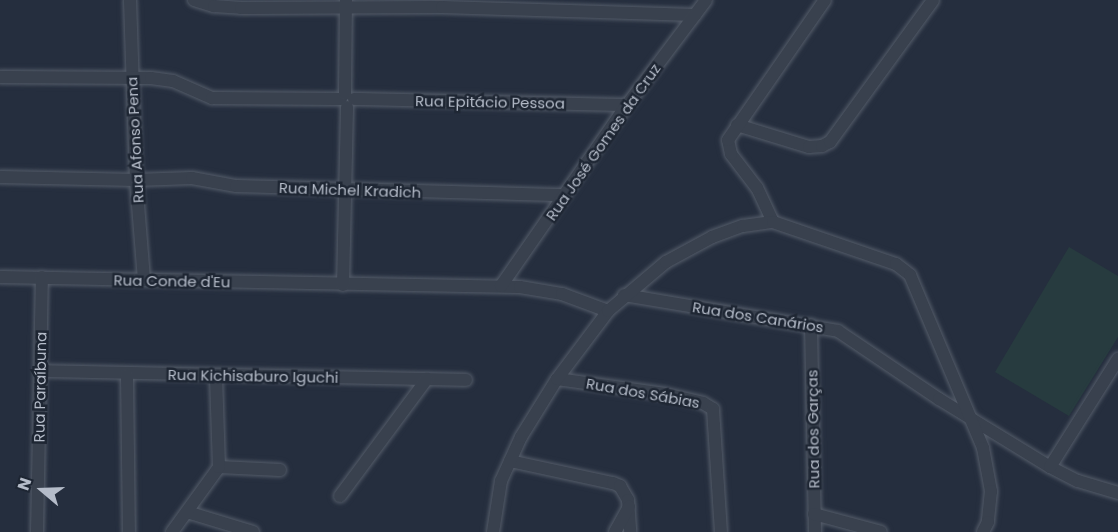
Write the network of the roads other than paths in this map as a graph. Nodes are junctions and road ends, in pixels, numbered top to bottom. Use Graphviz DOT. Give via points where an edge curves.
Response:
graph roads {
  1 [pos="130,0"];
  2 [pos="194,0"];
  3 [pos="706,0"];
  4 [pos="825,0"];
  5 [pos="933,0"];
  6 [pos="442,3"];
  7 [pos="346,4"];
  8 [pos="695,15"];
  9 [pos="0,77"];
  10 [pos="132,78"];
  11 [pos="347,100"];
  12 [pos="627,105"];
  13 [pos="737,125"];
  14 [pos="0,177"];
  15 [pos="136,180"];
  16 [pos="346,191"];
  17 [pos="565,195"];
  18 [pos="773,222"];
  19 [pos="0,277"];
  20 [pos="42,277"];
  21 [pos="144,280"];
  22 [pos="343,285"];
  23 [pos="501,286"];
  24 [pos="624,295"];
  25 [pos="608,311"];
  26 [pos="811,325"];
  27 [pos="1118,359"];
  28 [pos="40,371"];
  29 [pos="126,375"];
  30 [pos="216,375"];
  31 [pos="953,375"];
  32 [pos="427,379"];
  33 [pos="557,379"];
  34 [pos="466,380"];
  35 [pos="930,393"];
  36 [pos="973,421"];
  37 [pos="510,461"];
  38 [pos="219,467"];
  39 [pos="1050,467"];
  40 [pos="280,470"];
  41 [pos="1118,493"];
  42 [pos="340,496"];
  43 [pos="630,506"];
  44 [pos="188,512"];
  45 [pos="814,514"];
  46 [pos="986,531"];
  47 [pos="37,532"];
  48 [pos="129,532"];
  49 [pos="172,532"];
  50 [pos="253,532"];
  51 [pos="493,532"];
  52 [pos="615,532"];
  53 [pos="630,532"];
  54 [pos="721,532"];
  55 [pos="815,532"];
  56 [pos="881,532"];
  1 -- 10 [label="street, Rua Afonso Pena"];
  2 -- 7 [label="street" via="241,8"];
  3 -- 8 [label="street, Rua José Gomes da Cruz"];
  4 -- 13 [label="street"];
  5 -- 13 [label="street" via="830,142 814,148"];
  6 -- 7 [label="street"];
  6 -- 8 [label="street"];
  7 -- 11 [label="street"];
  8 -- 12 [label="street, Rua José Gomes da Cruz"];
  9 -- 10 [label="street, Rua Epitácio Pessoa"];
  10 -- 11 [label="street, Rua Epitácio Pessoa" via="173,81 212,98"];
  10 -- 15 [label="street, Rua Afonso Pena"];
  11 -- 12 [label="street, Rua Epitácio Pessoa"];
  11 -- 16 [label="street"];
  12 -- 17 [label="street, Rua José Gomes da Cruz"];
  13 -- 18 [label="street" via="728,140 729,149 757,188"];
  14 -- 15 [label="street, Rua Michel Kradich"];
  15 -- 16 [label="street, Rua Michel Kradich" via="192,178 236,186"];
  15 -- 21 [label="street, Rua Afonso Pena"];
  16 -- 17 [label="street, Rua Michel Kradich"];
  16 -- 22 [label="street"];
  17 -- 23 [label="street, Rua José Gomes da Cruz"];
  18 -- 24 [label="street" via="743,226 712,237 666,262"];
  18 -- 31 [label="street" via="906,270"];
  19 -- 20 [label="street, Rua Conde d'Eu"];
  20 -- 21 [label="street, Rua Conde d'Eu"];
  20 -- 28 [label="street, Rua Paraíbuna"];
  21 -- 22 [label="street, Rua Conde d'Eu"];
  22 -- 23 [label="street, Rua Conde d'Eu"];
  23 -- 25 [label="street, Rua Conde d'Eu" via="542,289"];
  24 -- 25 [label="street"];
  24 -- 26 [label="street, Rua dos Canários"];
  25 -- 33 [label="street"];
  26 -- 35 [label="street, Rua dos Canários" via="850,336"];
  26 -- 45 [label="street, Rua dos Garças"];
  27 -- 39 [label="street"];
  28 -- 29 [label="street, Rua Kichisaburo Iguchi"];
  28 -- 47 [label="street, Rua Paraíbuna"];
  29 -- 30 [label="street, Rua Kichisaburo Iguchi"];
  29 -- 48 [label="street"];
  30 -- 32 [label="street, Rua Kichisaburo Iguchi"];
  30 -- 38 [label="street"];
  31 -- 35 [label="street" via="952,388 940,395"];
  31 -- 36 [label="street"];
  32 -- 34 [label="street, Rua Kichisaburo Iguchi"];
  32 -- 42 [label="street"];
  33 -- 37 [label="street" via="520,437"];
  33 -- 54 [label="street, Rua dos Sábias" via="666,394 713,409"];
  35 -- 36 [label="street, Rua dos Canários"];
  36 -- 39 [label="street, Rua dos Canários"];
  36 -- 46 [label="street" via="990,477 991,507"];
  37 -- 43 [label="street" via="614,483 623,489"];
  37 -- 51 [label="street" via="501,481"];
  38 -- 40 [label="street"];
  38 -- 44 [label="street"];
  39 -- 41 [label="street, Rua dos Canários" via="1078,481"];
  43 -- 52 [label="street"];
  43 -- 53 [label="street"];
  44 -- 49 [label="street"];
  44 -- 50 [label="street"];
  45 -- 55 [label="street, Rua dos Garças"];
  45 -- 56 [label="street"];
}
